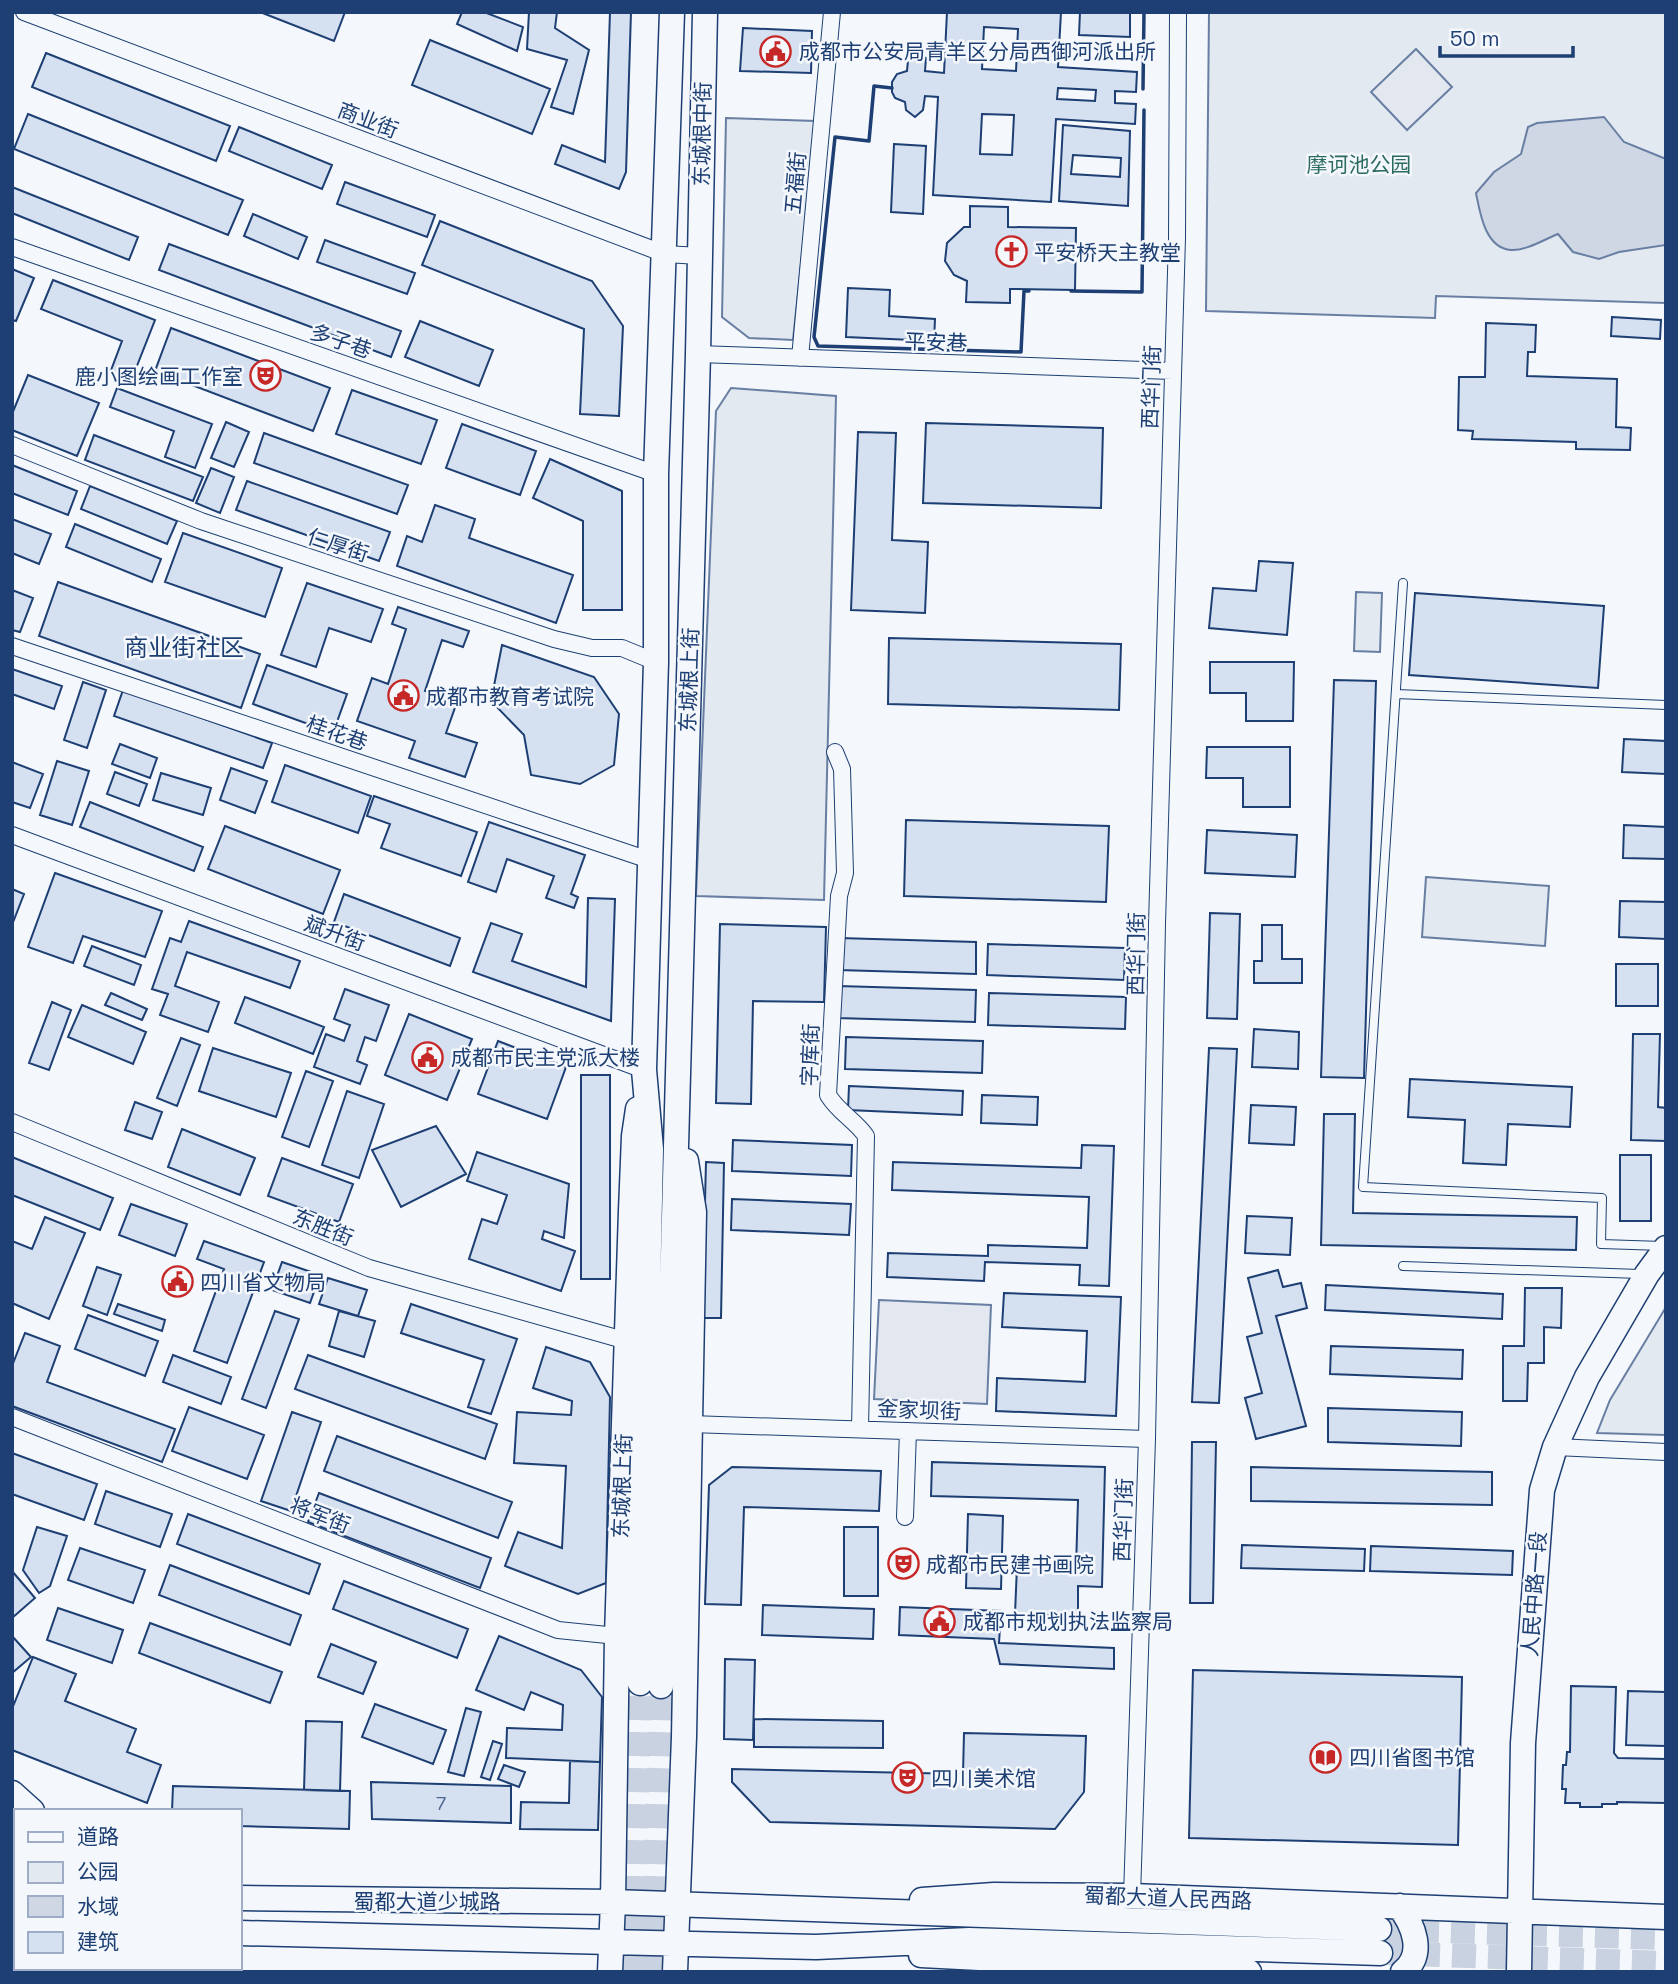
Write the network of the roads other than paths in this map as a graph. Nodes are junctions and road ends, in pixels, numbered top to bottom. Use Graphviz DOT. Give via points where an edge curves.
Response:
graph roads {
  1 [pos="24,12"];
  2 [pos="832,12"];
  3 [pos="1178,12"];
  4 [pos="706,16"];
  5 [pos="671,17"];
  6 [pos="12,247"];
  7 [pos="665,254"];
  8 [pos="700,256"];
  9 [pos="698,354"];
  10 [pos="800,358"];
  11 [pos="1172,371"];
  12 [pos="12,445"];
  13 [pos="656,474"];
  14 [pos="1403,583"];
  15 [pos="12,646"];
  16 [pos="656,662"];
  17 [pos="1396,694"];
  18 [pos="1666,705"];
  19 [pos="835,752"];
  20 [pos="12,835"];
  21 [pos="649,860"];
  22 [pos="644,1070"];
  23 [pos="678,1105"];
  24 [pos="12,1122"];
  25 [pos="1666,1247"];
  26 [pos="1403,1266"];
  27 [pos="1647,1274"];
  28 [pos="627,1342"];
  29 [pos="12,1417"];
  30 [pos="690,1423"];
  31 [pos="860,1429"];
  32 [pos="908,1431"];
  33 [pos="1147,1439"];
  34 [pos="1555,1447"];
  35 [pos="1666,1452"];
  36 [pos="905,1517"];
  37 [pos="617,1636"];
  38 [pos="12,1793"];
  39 [pos="30,1809"];
  40 [pos="1132,1896"];
  41 [pos="242,1898"];
  42 [pos="613,1902"];
  43 [pos="677,1904"];
  44 [pos="1399,1906"];
  45 [pos="817,1908"];
  46 [pos="1519,1911"];
  47 [pos="1666,1917"];
  48 [pos="242,1933"];
  49 [pos="610,1943"];
  50 [pos="677,1945"];
  51 [pos="816,1947"];
  52 [pos="610,1972"];
  53 [pos="675,1972"];
  54 [pos="1249,1972"];
  55 [pos="1404,1972"];
  56 [pos="1519,1972"];
  1 -- 7 [label="street, 商业街"];
  2 -- 10 [label="street, 五福街"];
  3 -- 11 [label="street, 西华门街"];
  4 -- 8 [label="main road, 东城根中街"];
  5 -- 7 [label="main road, 东城根中街"];
  6 -- 13 [label="street, 多子巷"];
  7 -- 8 [label="street, 商业街"];
  7 -- 13 [label="main road, 东城根上街"];
  8 -- 9 [label="main road, 东城根上街"];
  9 -- 10 [label="street, 平安巷"];
  9 -- 23 [label="main road, 东城根上街"];
  10 -- 11 [label="street, 平安巷"];
  11 -- 33 [label="street, 西华门街"];
  12 -- 16 [label="street, 仁厚街" via="214,525 555,639 592,648 622,648"];
  13 -- 16 [label="main road, 东城根上街"];
  14 -- 17 [label="lane"];
  15 -- 21 [label="street, 桂花巷"];
  16 -- 21 [label="main road, 东城根上街"];
  17 -- 18 [label="lane"];
  17 -- 25 [label="lane" via="1363,1187 1602,1198 1601,1244"];
  19 -- 31 [label="street, 字库街" via="842,769 845,873 839,896 828,1095 866,1136"];
  20 -- 22 [label="street, 斌升街"];
  21 -- 22 [label="main road, 东城根上街"];
  22 -- 23 [label="main road, 东城根上街" via="651,1149 650,1685"];
  22 -- 28 [label="main road, 东城根上街" via="634,1136"];
  23 -- 30 [label="main road, 东城根上街" via="694,1212"];
  24 -- 28 [label="street, 东胜街" via="369,1268"];
  25 -- 27 [label="main road, 人民中路一段"];
  26 -- 27 [label="lane"];
  27 -- 34 [label="main road, 人民中路一段" via="1587,1377"];
  28 -- 37 [label="main road, 东城根上街"];
  29 -- 37 [label="street, 将军街" via="558,1630"];
  30 -- 31 [label="street, 金家坝街"];
  30 -- 43 [label="main road, 东城根上街"];
  31 -- 32 [label="street, 金家坝街"];
  32 -- 33 [label="street, 金家坝街"];
  32 -- 36 [label="street"];
  33 -- 40 [label="street, 西华门街"];
  34 -- 35 [label="street"];
  34 -- 46 [label="main road, 人民中路一段" via="1542,1490 1523,1743"];
  37 -- 42 [label="main road, 东城根上街"];
  38 -- 39 [label="main road"];
  40 -- 44 [label="main road, 蜀都大道人民西路"];
  40 -- 45 [label="main road, 蜀都大道人民西路" via="994,1895"];
  41 -- 42 [label="main road, 蜀都大道少城路"];
  42 -- 43 [label="main road, 蜀都大道人民西路"];
  42 -- 49 [label="main road, 东城根上街"];
  43 -- 45 [label="main road, 蜀都大道人民西路"];
  43 -- 50 [label="main road, 东城根上街"];
  44 -- 46 [label="main road, 蜀都大道人民西路"];
  44 -- 55 [label="main road" via="1411,1922 1415,1939 1413,1958"];
  45 -- 51 [label="main road, 蜀都大道人民西路" via="1380,1941 969,1940"];
  46 -- 47 [label="main road, 蜀都大道人民西路"];
  46 -- 56 [label="main road, 人民中路一段"];
  48 -- 49 [label="main road, 蜀都大道少城路"];
  49 -- 50 [label="main road, 蜀都大道人民西路"];
  49 -- 52 [label="main road, 东城根上街"];
  50 -- 51 [label="main road, 蜀都大道人民西路"];
  50 -- 53 [label="main road, 东城根上街"];
  51 -- 54 [label="main road, 蜀都大道人民西路"];
}
